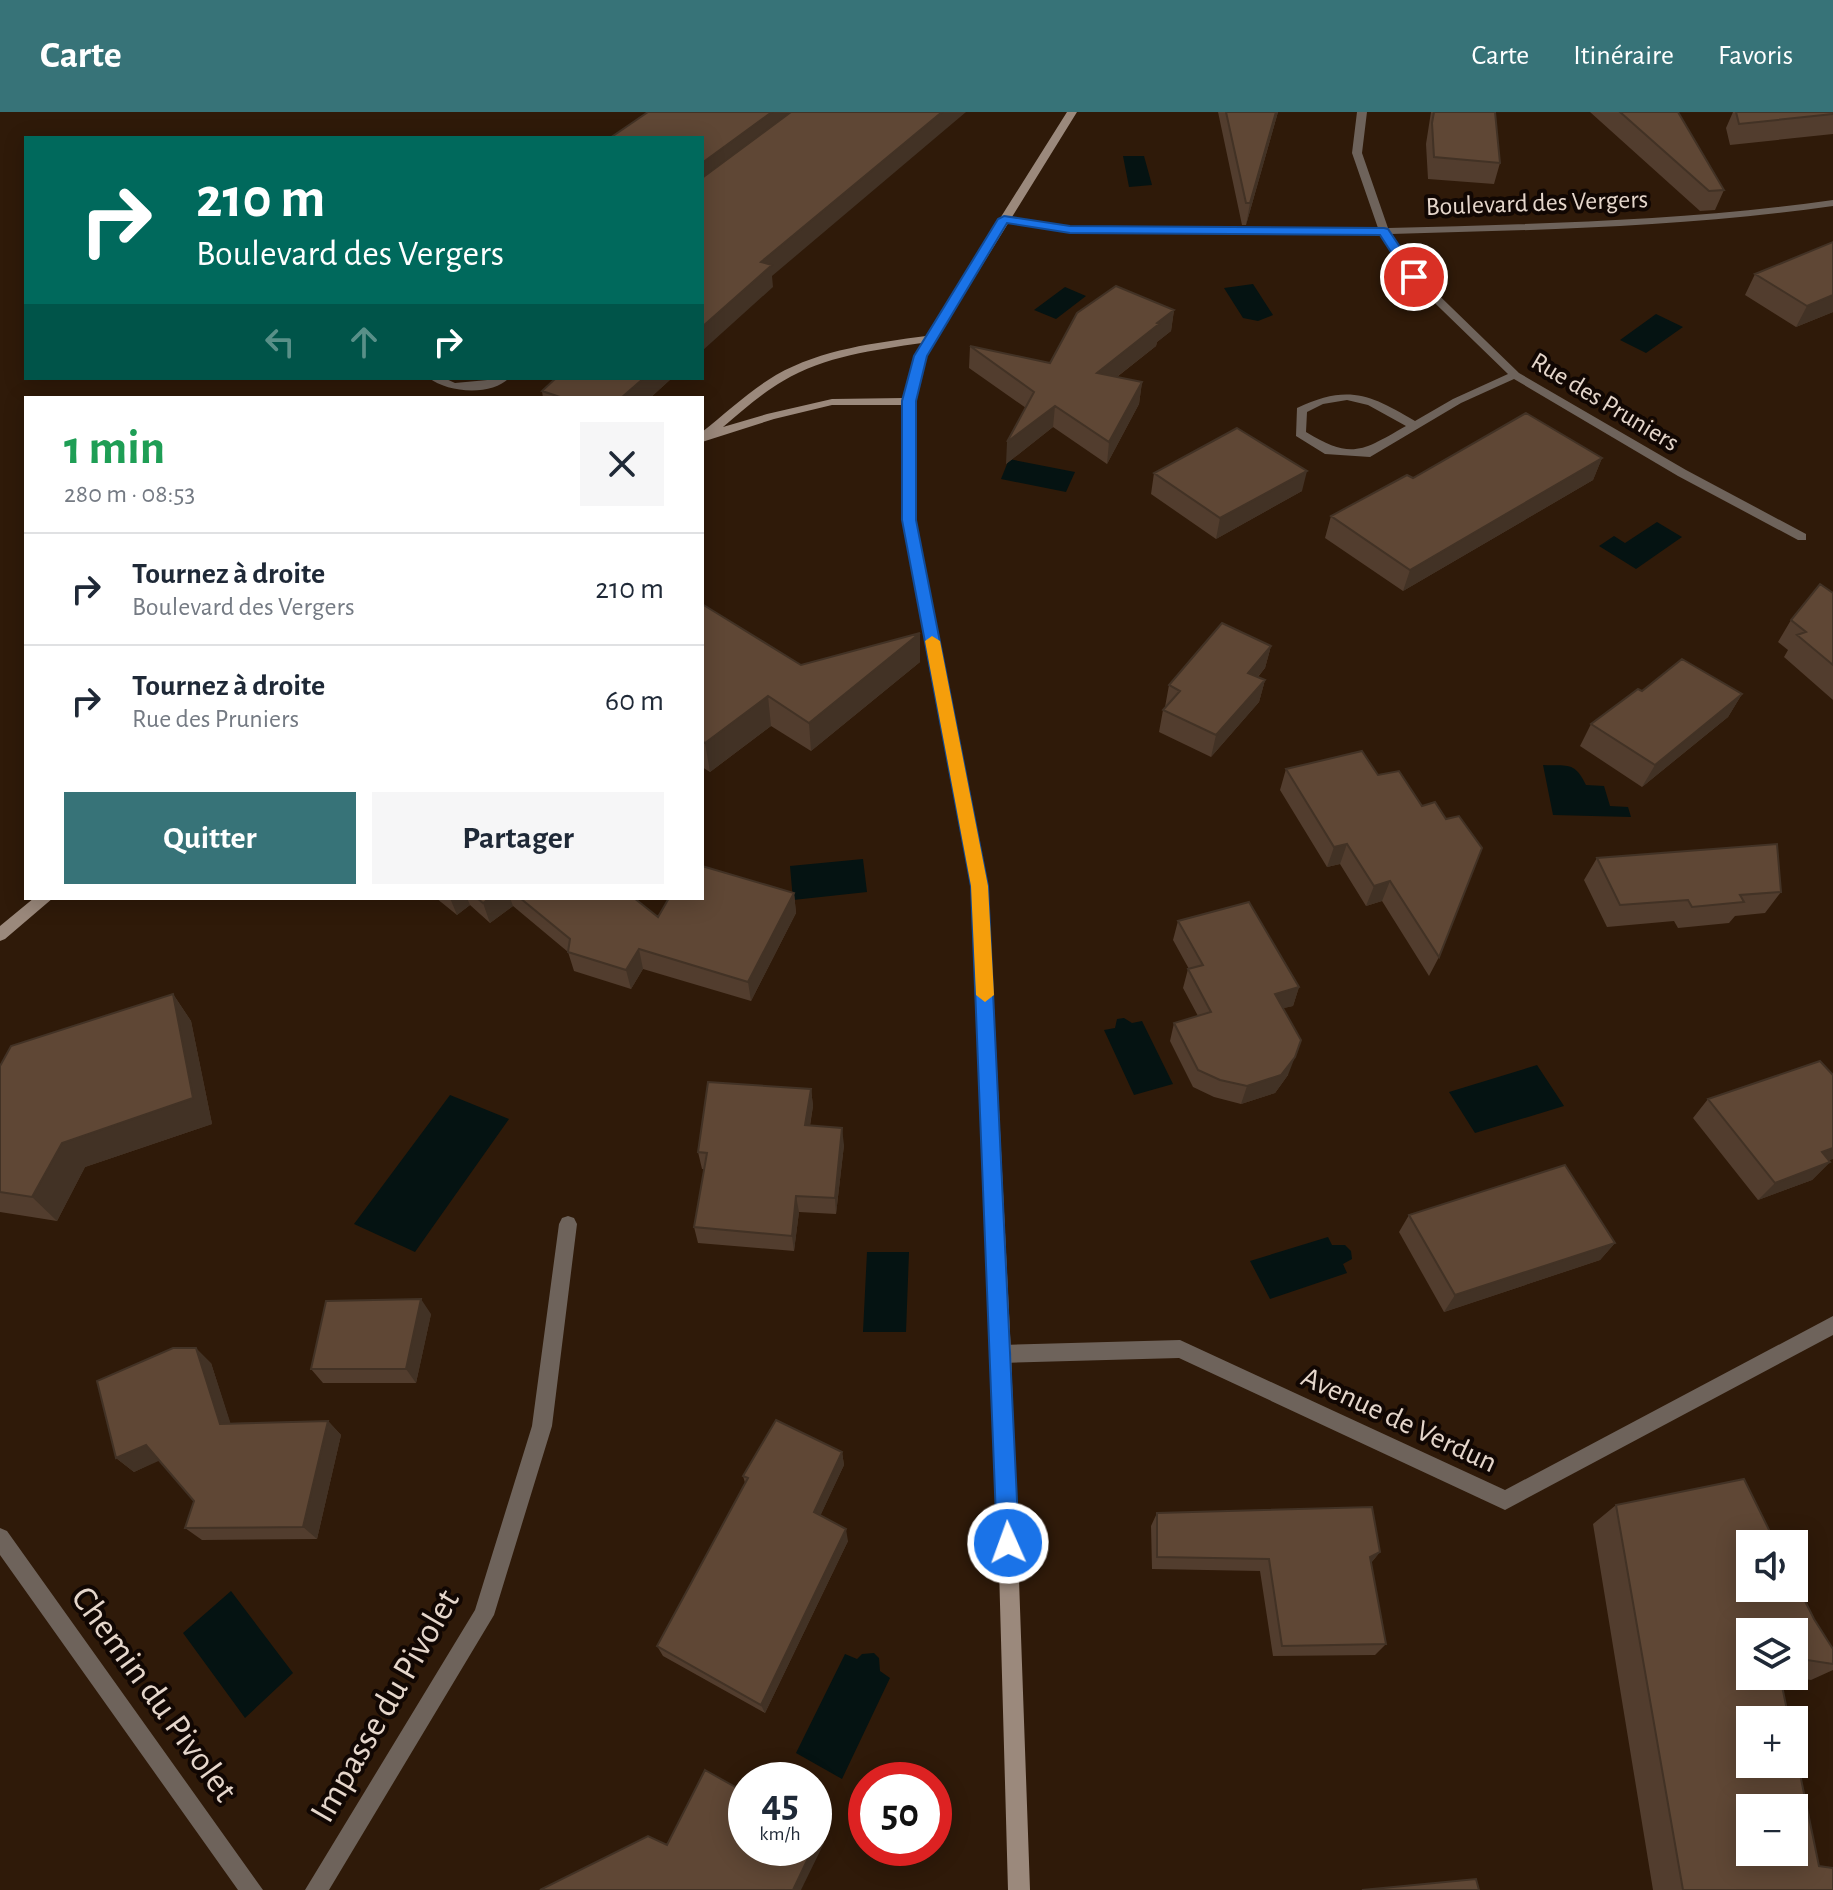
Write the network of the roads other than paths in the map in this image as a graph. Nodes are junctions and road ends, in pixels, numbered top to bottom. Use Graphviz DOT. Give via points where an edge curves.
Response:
graph roads {
  1 [pos="1072,112"];
  2 [pos="1362,112"];
  3 [pos="1833,203"];
  4 [pos="1004,219"];
  5 [pos="1384,231"];
  6 [pos="930,339"];
  7 [pos="1515,375"];
  8 [pos="439,380"];
  9 [pos="501,380"];
  10 [pos="909,401"];
  11 [pos="1415,426"];
  12 [pos="704,436"];
  13 [pos="704,437"];
  14 [pos="1802,537"];
  15 [pos="43,900"];
  16 [pos="0,935"];
  17 [pos="568,1224"];
  18 [pos="1833,1325"];
  19 [pos="1002,1354"];
  20 [pos="0,1538"];
  21 [pos="252,1890"];
  22 [pos="316,1890"];
  23 [pos="1019,1890"];
  1 -- 4 [label="main road"];
  2 -- 5 [label="street, Rue des Pruniers" via="1357,153"];
  3 -- 5 [label="street, Boulevard des Vergers" via="1586,226"];
  4 -- 5 [label="street, Boulevard des Vergers" via="1070,230"];
  4 -- 6 [label="main road"];
  5 -- 7 [label="street, Rue des Pruniers" via="1414,277"];
  6 -- 10 [label="main road" via="920,356"];
  6 -- 12 [label="main road" via="875,346 783,376"];
  7 -- 11 [label="street"];
  7 -- 14 [label="street, Rue des Pruniers"];
  8 -- 9 [label="street" via="453,387"];
  10 -- 13 [label="main road" via="832,402"];
  10 -- 19 [label="main road" via="909,520 980,886"];
  11 -- 11 [label="street" via="1366,454 1329,451 1300,433 1301,410 1327,396 1367,398"];
  15 -- 16 [label="main road"];
  17 -- 22 [label="street, Impasse du Pivolet" via="542,1426 484,1615"];
  18 -- 19 [label="street, Avenue de Verdun" via="1505,1500 1180,1349"];
  19 -- 23 [label="main road"];
  20 -- 21 [label="street, Chemin du Pivolet"];
}
